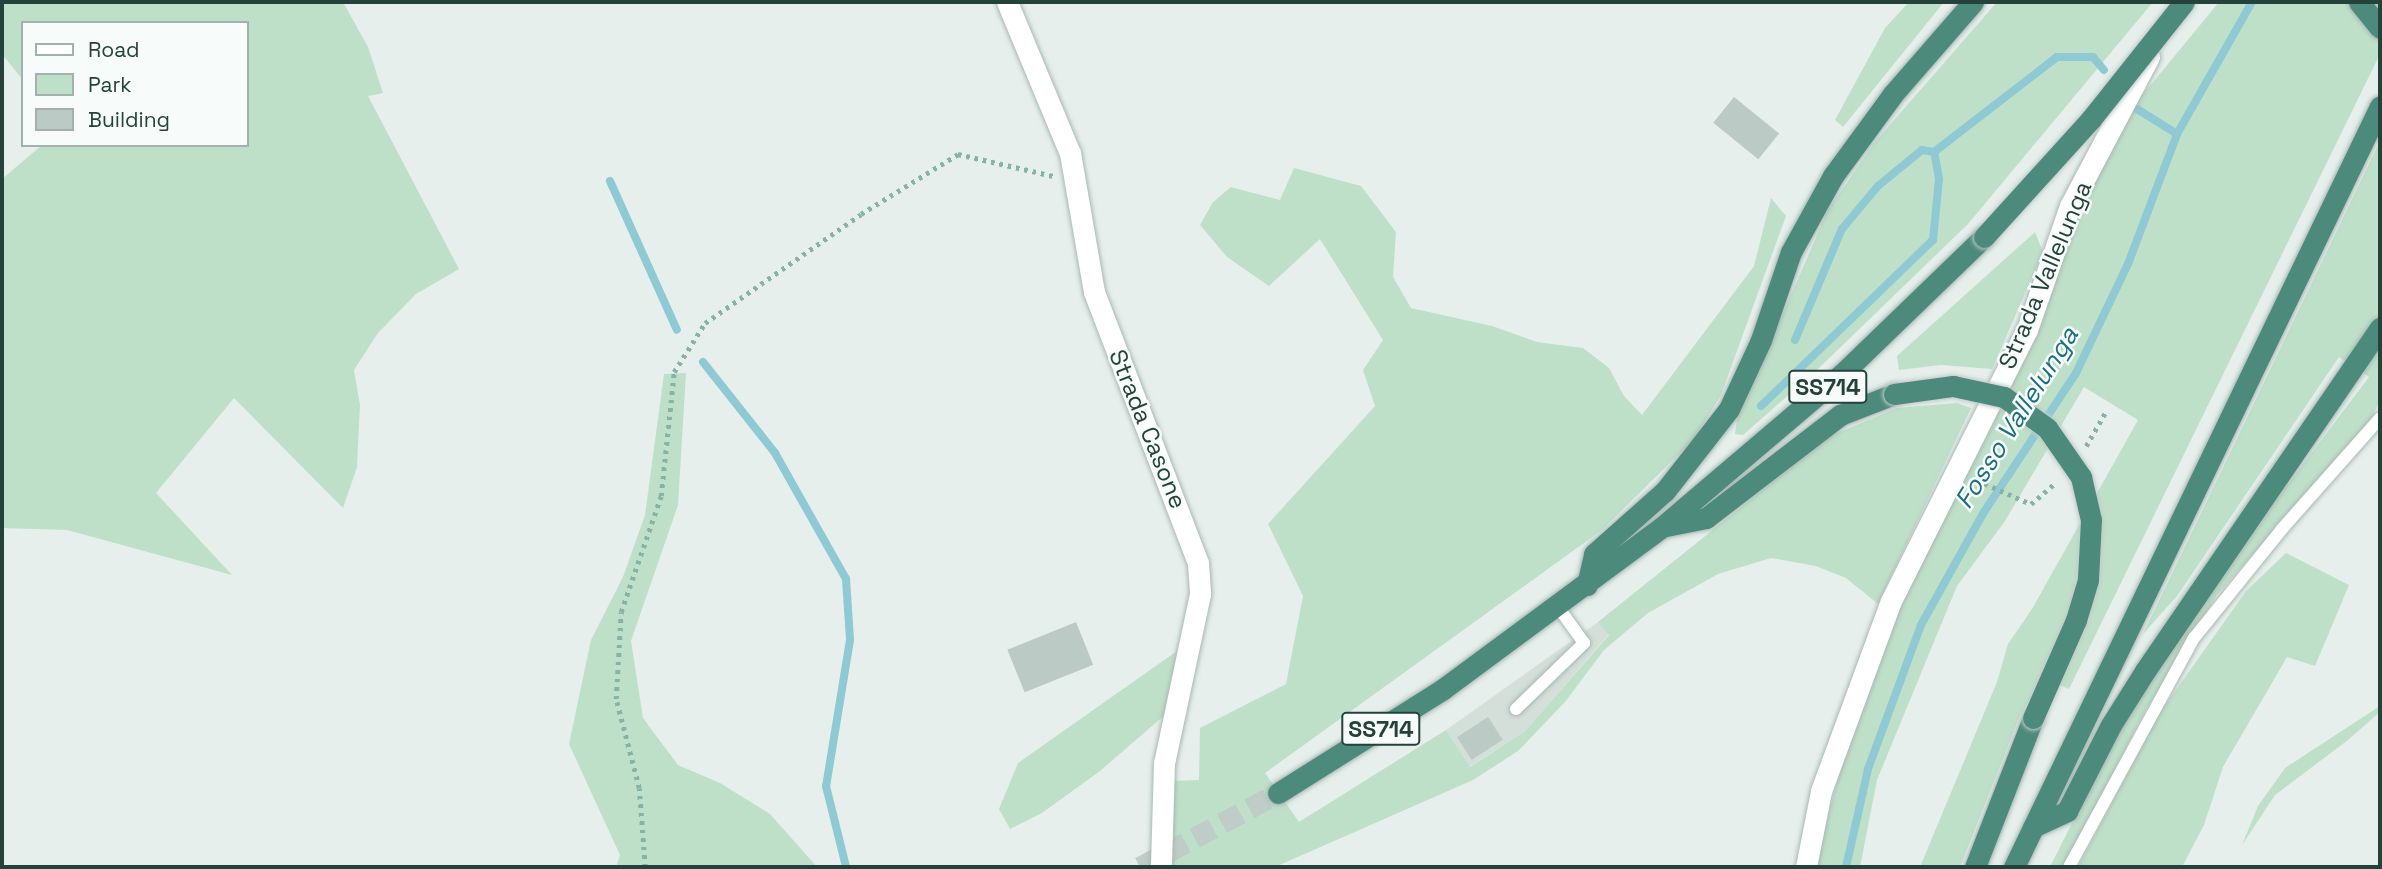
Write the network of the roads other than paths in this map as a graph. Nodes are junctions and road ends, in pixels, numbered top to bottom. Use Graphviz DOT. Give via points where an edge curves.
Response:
graph roads {
  1 [pos="1007,2"];
  2 [pos="2183,2"];
  3 [pos="2359,2"];
  4 [pos="1968,8"];
  5 [pos="2380,28"];
  6 [pos="2380,106"];
  7 [pos="2380,328"];
  8 [pos="2380,418"];
  9 [pos="1662,527"];
  10 [pos="1587,585"];
  11 [pos="1558,607"];
  12 [pos="1516,709"];
  13 [pos="1278,793"];
  14 [pos="2033,827"];
  15 [pos="1161,867"];
  16 [pos="1806,867"];
  17 [pos="1975,867"];
  18 [pos="2014,867"];
  19 [pos="2069,867"];
  1 -- 15 [label="street, Strada Casone" via="1070,153 1094,292 1198,563 1200,594 1164,763"];
  2 -- 9 [label="highway, SS714, bridge" via="2091,119 1984,237 1843,373"];
  2 -- 16 [label="street, Strada Vallelunga" via="2134,83 2070,206 2027,330 1891,601 1821,791"];
  3 -- 5 [label="highway"];
  4 -- 10 [label="highway" via="1893,94 1820,196 1791,252 1729,409 1664,491 1594,554"];
  6 -- 14 [label="highway"];
  7 -- 14 [label="highway" via="2131,693 2067,811"];
  8 -- 19 [label="lane" via="2194,638"];
  9 -- 10 [label="highway, SS714"];
  9 -- 17 [label="highway, bridge" via="1706,518 1840,415 1894,394 1953,386 2004,397 2047,428 2081,477 2091,520 2088,580"];
  10 -- 11 [label="highway, SS714"];
  11 -- 12 [label="lane" via="1584,643"];
  11 -- 13 [label="highway, SS714" via="1443,689"];
  14 -- 18 [label="highway"];
}
